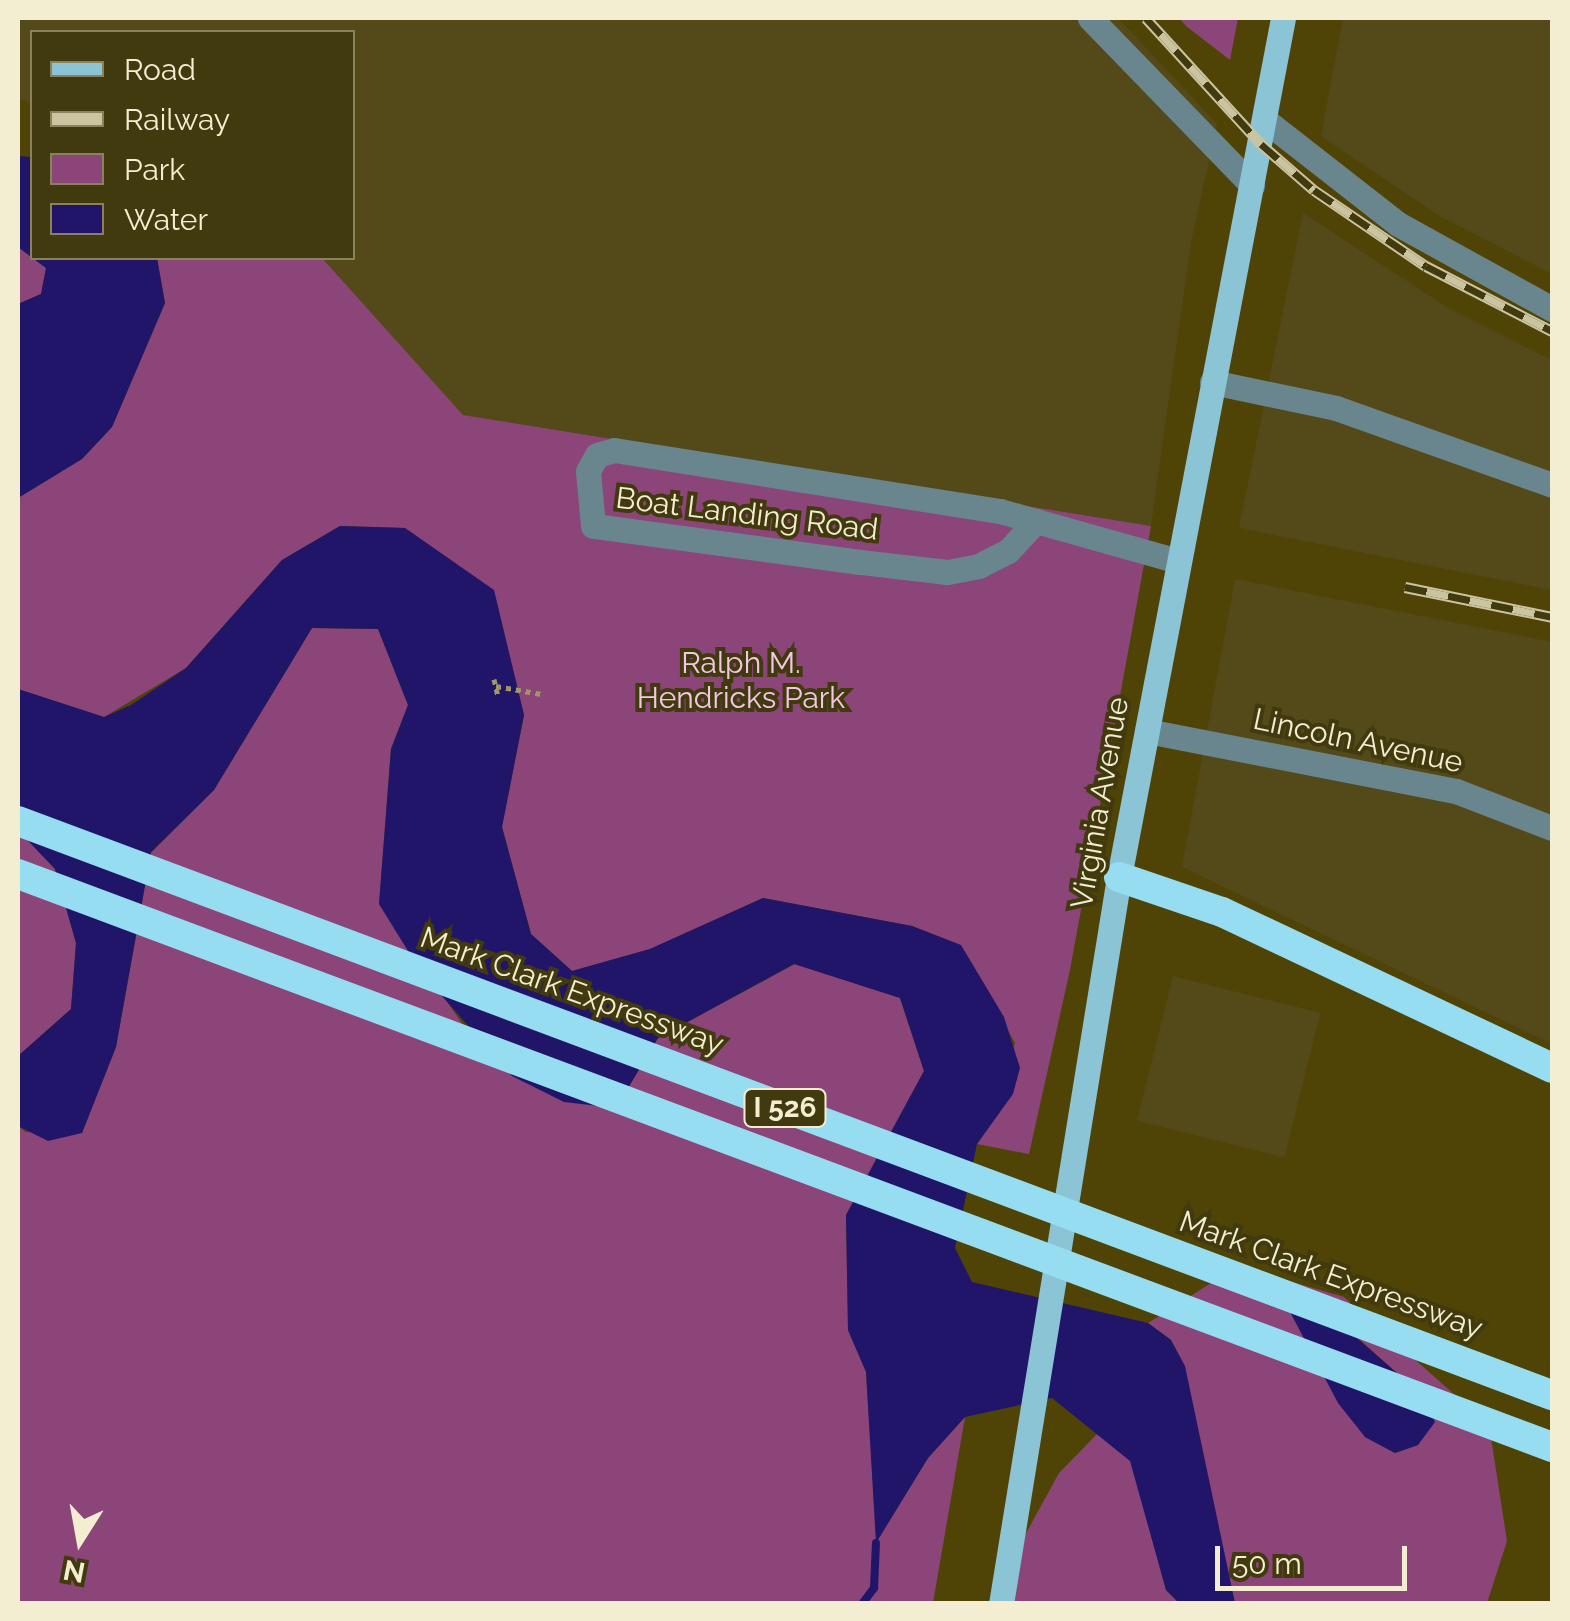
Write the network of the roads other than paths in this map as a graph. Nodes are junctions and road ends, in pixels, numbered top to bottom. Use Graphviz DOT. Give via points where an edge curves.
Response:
graph roads {
  1 [pos="1090,18"];
  2 [pos="1282,18"];
  3 [pos="1265,120"];
  4 [pos="1252,186"];
  5 [pos="1552,308"];
  6 [pos="1212,382"];
  7 [pos="1552,485"];
  8 [pos="1036,521"];
  9 [pos="1178,561"];
  10 [pos="1147,731"];
  11 [pos="18,821"];
  12 [pos="1552,828"];
  13 [pos="18,874"];
  14 [pos="1118,876"];
  15 [pos="1552,1068"];
  16 [pos="1552,1395"];
  17 [pos="1552,1447"];
  18 [pos="1002,1604"];
  1 -- 4 [label="street"];
  2 -- 3 [label="main road, Virginia Avenue"];
  3 -- 4 [label="main road, Virginia Avenue"];
  3 -- 5 [label="street" via="1398,224"];
  4 -- 6 [label="main road, Virginia Avenue"];
  6 -- 7 [label="street" via="1336,408"];
  6 -- 9 [label="main road, Virginia Avenue"];
  8 -- 8 [label="street, Boat Landing Road" via="614,450 596,455 588,471 593,526 947,572 980,566 1008,551"];
  8 -- 9 [label="street, Boat Landing Road"];
  9 -- 10 [label="main road, Virginia Avenue"];
  10 -- 12 [label="street, Lincoln Avenue" via="1456,791"];
  10 -- 14 [label="main road, Virginia Avenue"];
  11 -- 16 [label="highway, Mark Clark Expressway / I 526, bridge"];
  13 -- 17 [label="highway, I 526, bridge"];
  14 -- 15 [label="highway" via="1222,912"];
  14 -- 18 [label="main road, Virginia Avenue, bridge"];
}
